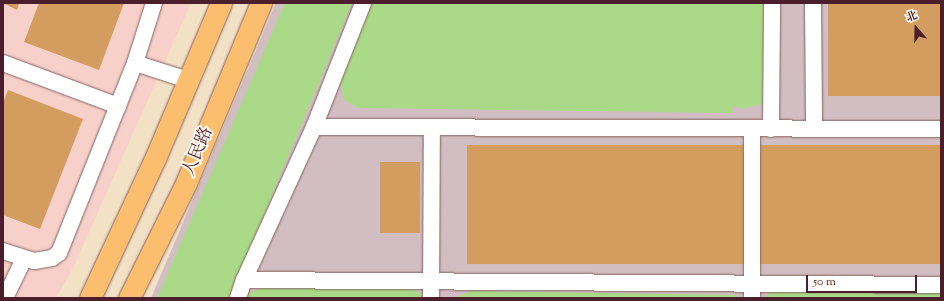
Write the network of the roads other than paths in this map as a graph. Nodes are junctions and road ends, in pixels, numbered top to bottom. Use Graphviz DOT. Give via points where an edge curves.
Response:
graph roads {
  1 [pos="154,3"];
  2 [pos="221,3"];
  3 [pos="261,3"];
  4 [pos="363,3"];
  5 [pos="772,3"];
  6 [pos="813,3"];
  7 [pos="3,63"];
  8 [pos="135,63"];
  9 [pos="188,80"];
  10 [pos="118,106"];
  11 [pos="432,126"];
  12 [pos="314,127"];
  13 [pos="752,128"];
  14 [pos="771,128"];
  15 [pos="814,129"];
  16 [pos="941,129"];
  17 [pos="3,251"];
  18 [pos="24,259"];
  19 [pos="244,280"];
  20 [pos="431,280"];
  21 [pos="941,285"];
  22 [pos="752,291"];
  23 [pos="5,298"];
  24 [pos="90,298"];
  25 [pos="129,298"];
  26 [pos="238,298"];
  27 [pos="431,298"];
  1 -- 8 [label="lane"];
  2 -- 9 [label="main road"];
  3 -- 25 [label="main road, 人民路" via="186,183"];
  4 -- 12 [label="lane"];
  5 -- 14 [label="lane"];
  6 -- 15 [label="lane"];
  7 -- 10 [label="lane"];
  8 -- 9 [label="lane"];
  8 -- 10 [label="lane"];
  9 -- 24 [label="main road" via="151,168"];
  10 -- 18 [label="lane" via="59,253 43,260"];
  11 -- 12 [label="lane"];
  11 -- 13 [label="lane"];
  11 -- 20 [label="lane"];
  12 -- 19 [label="lane"];
  13 -- 14 [label="lane"];
  13 -- 22 [label="lane"];
  14 -- 15 [label="lane"];
  15 -- 16 [label="lane"];
  17 -- 18 [label="lane"];
  18 -- 23 [label="lane"];
  19 -- 20 [label="lane"];
  19 -- 26 [label="lane"];
  20 -- 22 [label="lane"];
  20 -- 27 [label="lane"];
  21 -- 22 [label="lane"];
}
